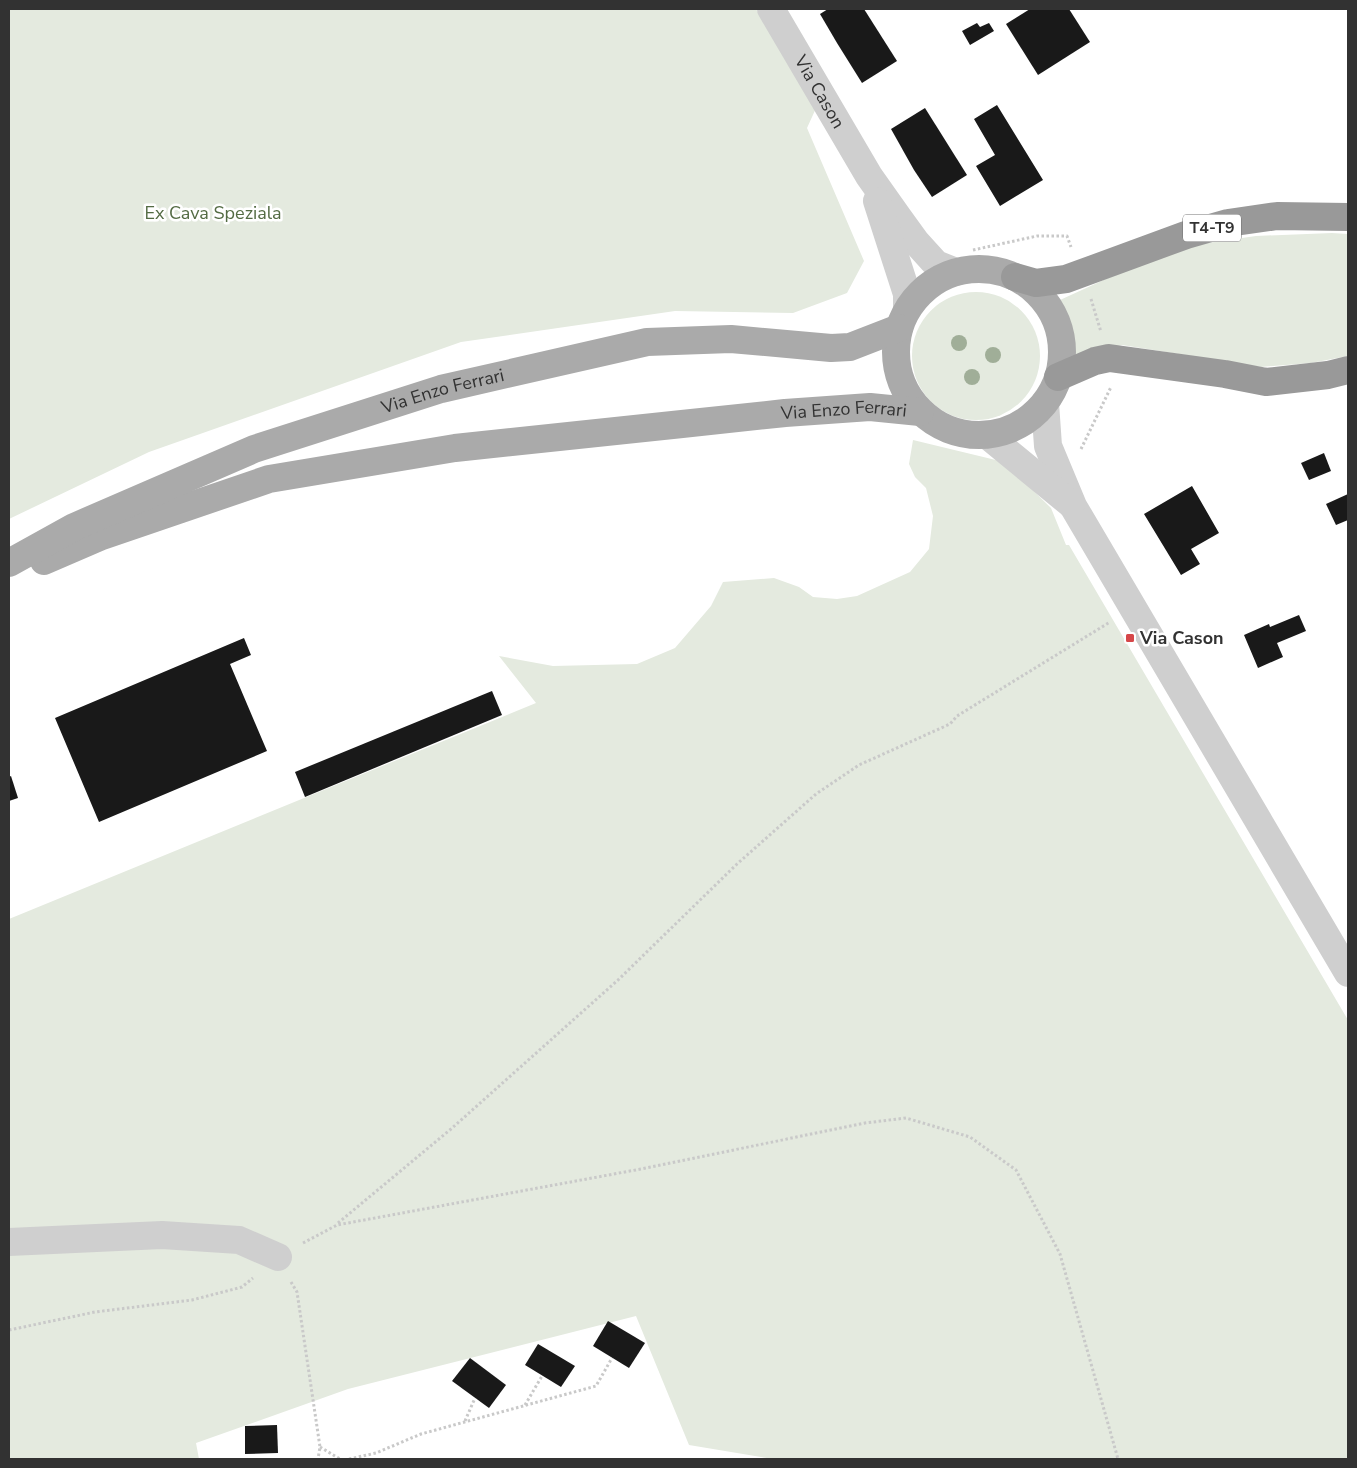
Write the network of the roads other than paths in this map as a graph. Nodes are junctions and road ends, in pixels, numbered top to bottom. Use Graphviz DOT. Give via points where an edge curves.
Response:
graph roads {
  1 [pos="771,9"];
  2 [pos="869,176"];
  3 [pos="1348,217"];
  4 [pos="963,261"];
  5 [pos="1015,277"];
  6 [pos="903,318"];
  7 [pos="1348,370"];
  8 [pos="1058,377"];
  9 [pos="1045,403"];
  10 [pos="920,412"];
  11 [pos="987,435"];
  12 [pos="1074,506"];
  13 [pos="9,563"];
  14 [pos="9,575"];
  15 [pos="1348,973"];
  16 [pos="9,1242"];
  17 [pos="278,1257"];
  1 -- 2 [label="street, Via Cason"];
  2 -- 4 [label="street, Via Cason" via="916,242 936,264"];
  2 -- 6 [label="street, Via Cason" via="907,294"];
  3 -- 5 [label="highway, T4-T9" via="1277,216 1228,223 1066,279 1036,283"];
  4 -- 5 [label="main road"];
  4 -- 6 [label="main road" via="928,286"];
  5 -- 8 [label="main road" via="1039,294 1055,318 1062,348"];
  6 -- 10 [label="main road" via="896,350 898,373"];
  6 -- 13 [label="main road, Via Enzo Ferrari" via="850,347 731,339 647,342 441,389 254,449 74,527"];
  7 -- 8 [label="highway" via="1266,382 1109,358"];
  8 -- 9 [label="main road"];
  9 -- 11 [label="main road" via="1019,425"];
  9 -- 12 [label="street" via="1048,446"];
  10 -- 11 [label="main road" via="940,426 963,434"];
  10 -- 14 [label="main road, Via Enzo Ferrari" via="870,407 785,413 455,448 269,479 102,536"];
  11 -- 12 [label="street"];
  12 -- 15 [label="street"];
  16 -- 17 [label="street" via="162,1235 239,1240"];
}
